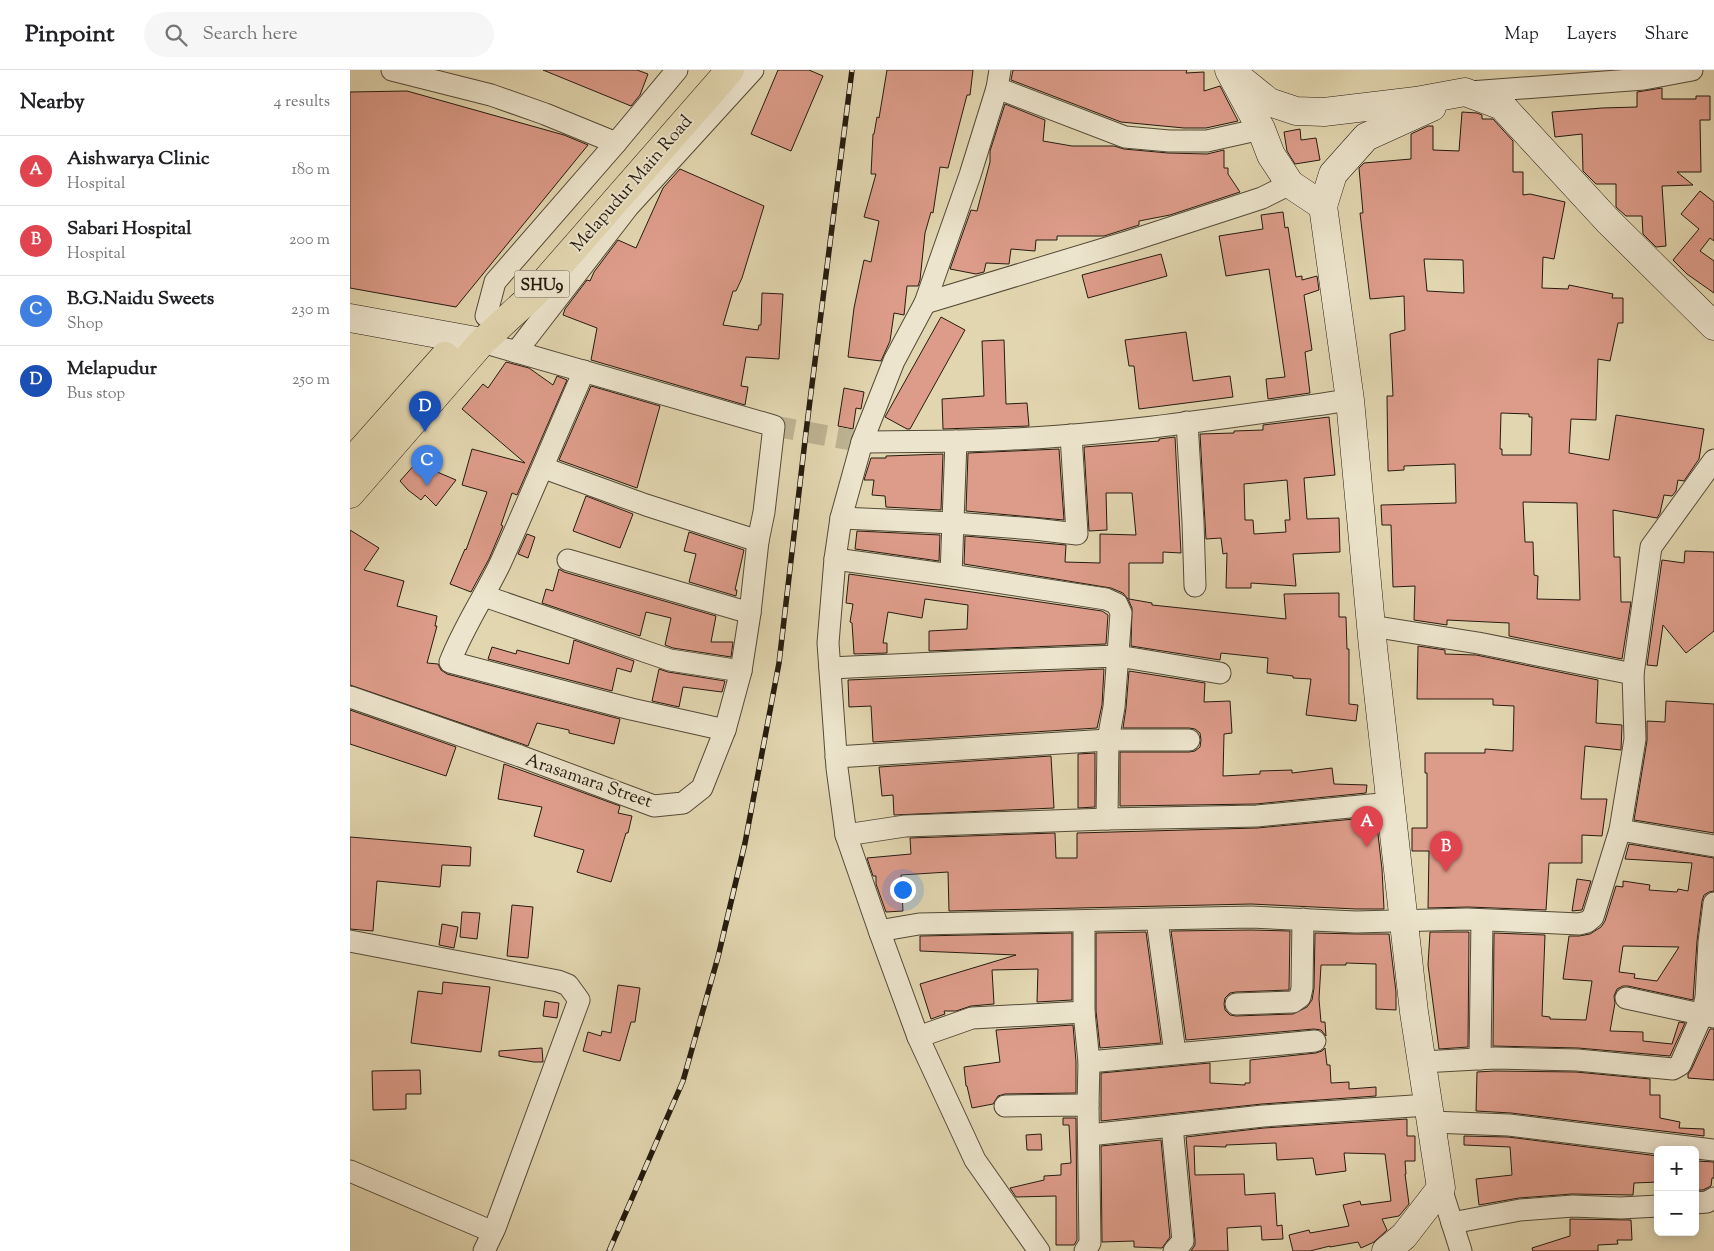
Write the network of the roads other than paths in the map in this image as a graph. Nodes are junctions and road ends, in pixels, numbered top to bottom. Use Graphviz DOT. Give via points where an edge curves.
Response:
graph roads {
  1 [pos="392,70"];
  2 [pos="677,70"];
  3 [pos="704,70"];
  4 [pos="730,70"];
  5 [pos="753,70"];
  6 [pos="1229,70"];
  7 [pos="1692,70"];
  8 [pos="998,79"];
  9 [pos="1465,92"];
  10 [pos="1261,129"];
  11 [pos="616,143"];
  12 [pos="1290,184"];
  13 [pos="1323,206"];
  14 [pos="925,303"];
  15 [pos="350,318"];
  16 [pos="1714,326"];
  17 [pos="476,332"];
  18 [pos="516,352"];
  19 [pos="584,371"];
  20 [pos="1350,400"];
  21 [pos="1187,422"];
  22 [pos="1071,435"];
  23 [pos="956,441"];
  24 [pos="862,442"];
  25 [pos="1714,460"];
  26 [pos="350,463"];
  27 [pos="544,468"];
  28 [pos="350,494"];
  29 [pos="841,518"];
  30 [pos="954,523"];
  31 [pos="758,541"];
  32 [pos="835,559"];
  33 [pos="568,560"];
  34 [pos="951,575"];
  35 [pos="1195,586"];
  36 [pos="484,596"];
  37 [pos="750,614"];
  38 [pos="1371,626"];
  39 [pos="1118,656"];
  40 [pos="830,668"];
  41 [pos="741,671"];
  42 [pos="1220,673"];
  43 [pos="1633,674"];
  44 [pos="350,697"];
  45 [pos="726,730"];
  46 [pos="1108,740"];
  47 [pos="1189,740"];
  48 [pos="836,757"];
  49 [pos="1391,803"];
  50 [pos="1107,818"];
  51 [pos="1620,830"];
  52 [pos="846,835"];
  53 [pos="1714,846"];
  54 [pos="1714,903"];
  55 [pos="1303,919"];
  56 [pos="1157,920"];
  57 [pos="1404,920"];
  58 [pos="1482,920"];
  59 [pos="1084,922"];
  60 [pos="880,933"];
  61 [pos="350,941"];
  62 [pos="1626,998"];
  63 [pos="1236,1004"];
  64 [pos="1084,1012"];
  65 [pos="1708,1016"];
  66 [pos="918,1037"];
  67 [pos="1315,1041"];
  68 [pos="1176,1053"];
  69 [pos="1480,1059"];
  70 [pos="1089,1062"];
  71 [pos="1422,1062"];
  72 [pos="1088,1104"];
  73 [pos="1005,1106"];
  74 [pos="1430,1113"];
  75 [pos="1172,1126"];
  76 [pos="1089,1135"];
  77 [pos="1714,1150"];
  78 [pos="350,1171"];
  79 [pos="1441,1188"];
  80 [pos="1714,1198"];
  81 [pos="1699,1203"];
  82 [pos="1654,1206"];
  83 [pos="1452,1223"];
  84 [pos="488,1242"];
  85 [pos="1039,1251"];
  86 [pos="1085,1251"];
  87 [pos="1174,1251"];
  88 [pos="1386,1251"];
  89 [pos="1460,1251"];
  1 -- 11 [label="street" via="491,95"];
  2 -- 11 [label="street"];
  3 -- 17 [label="main road, Melapudur Main Road / SHU9"];
  4 -- 17 [label="main road, Melapudur Main Road / SHU9" via="534,294"];
  5 -- 18 [label="street" via="628,206"];
  6 -- 9 [label="street" via="1269,102 1296,111 1324,112"];
  6 -- 10 [label="street"];
  7 -- 9 [label="street" via="1644,80"];
  8 -- 10 [label="street" via="1125,137 1207,141"];
  8 -- 14 [label="street" via="970,175"];
  9 -- 13 [label="street" via="1366,137 1333,174"];
  9 -- 16 [label="street" via="1502,106 1608,221"];
  10 -- 12 [label="street" via="1271,155"];
  11 -- 17 [label="street" via="495,282"];
  12 -- 13 [label="street"];
  12 -- 14 [label="street" via="1262,198 1158,232"];
  13 -- 20 [label="street"];
  14 -- 24 [label="street" via="894,361"];
  15 -- 17 [label="street"];
  17 -- 18 [label="street"];
  17 -- 26 [label="main road, Melapudur Main Road / SHU9"];
  17 -- 28 [label="main road, Melapudur Main Road / SHU9"];
  18 -- 19 [label="street"];
  19 -- 27 [label="street"];
  19 -- 31 [label="street, Arasamara Street" via="774,426"];
  20 -- 21 [label="street"];
  20 -- 38 [label="street"];
  21 -- 22 [label="street"];
  21 -- 35 [label="street"];
  22 -- 23 [label="street"];
  22 -- 30 [label="street" via="1077,534"];
  23 -- 24 [label="street"];
  23 -- 30 [label="street"];
  24 -- 29 [label="street"];
  25 -- 43 [label="street" via="1651,547"];
  27 -- 31 [label="street"];
  27 -- 36 [label="street"];
  29 -- 30 [label="street"];
  29 -- 32 [label="street"];
  30 -- 34 [label="street"];
  31 -- 37 [label="street, Arasamara Street"];
  32 -- 34 [label="street"];
  32 -- 40 [label="street" via="828,644"];
  33 -- 37 [label="street"];
  34 -- 39 [label="street" via="1106,599 1117,604 1121,614"];
  36 -- 41 [label="street" via="670,660"];
  36 -- 45 [label="street" via="450,662"];
  37 -- 41 [label="street, Arasamara Street"];
  38 -- 43 [label="street" via="1478,643"];
  38 -- 49 [label="street"];
  39 -- 40 [label="street"];
  39 -- 42 [label="street"];
  39 -- 46 [label="street"];
  40 -- 48 [label="street"];
  41 -- 45 [label="street, Arasamara Street"];
  43 -- 51 [label="street" via="1635,738"];
  44 -- 45 [label="street, Arasamara Street" via="654,806 683,803 702,788"];
  46 -- 47 [label="street"];
  46 -- 48 [label="street"];
  46 -- 50 [label="street"];
  48 -- 52 [label="street"];
  49 -- 50 [label="street" via="1257,816"];
  49 -- 57 [label="street"];
  50 -- 52 [label="street" via="905,826"];
  51 -- 53 [label="street"];
  51 -- 58 [label="street" via="1593,917 1587,922"];
  52 -- 60 [label="street"];
  54 -- 65 [label="street" via="1706,997"];
  55 -- 56 [label="street"];
  55 -- 57 [label="street"];
  55 -- 63 [label="street" via="1300,997 1293,1002"];
  56 -- 59 [label="street"];
  56 -- 68 [label="street"];
  57 -- 58 [label="street"];
  57 -- 71 [label="street"];
  58 -- 69 [label="street"];
  59 -- 60 [label="street" via="919,924"];
  59 -- 64 [label="street"];
  60 -- 66 [label="street"];
  61 -- 84 [label="street" via="558,981 568,985 579,1000"];
  62 -- 65 [label="street"];
  64 -- 66 [label="street" via="972,1018"];
  64 -- 70 [label="street"];
  65 -- 69 [label="street" via="1680,1065 1674,1069 1577,1060"];
  66 -- 85 [label="street" via="975,1160"];
  67 -- 68 [label="street"];
  68 -- 70 [label="street"];
  69 -- 71 [label="street"];
  70 -- 72 [label="street"];
  71 -- 74 [label="street"];
  72 -- 73 [label="street"];
  72 -- 76 [label="street"];
  74 -- 75 [label="street" via="1263,1116"];
  74 -- 77 [label="street"];
  74 -- 79 [label="street"];
  75 -- 76 [label="street"];
  75 -- 87 [label="street" via="1183,1241"];
  76 -- 86 [label="street" via="1090,1243"];
  78 -- 84 [label="street"];
  79 -- 83 [label="street"];
  79 -- 88 [label="street" via="1404,1236"];
  80 -- 81 [label="street"];
  82 -- 83 [label="street" via="1573,1206 1520,1210"];
  83 -- 89 [label="street"];
}
